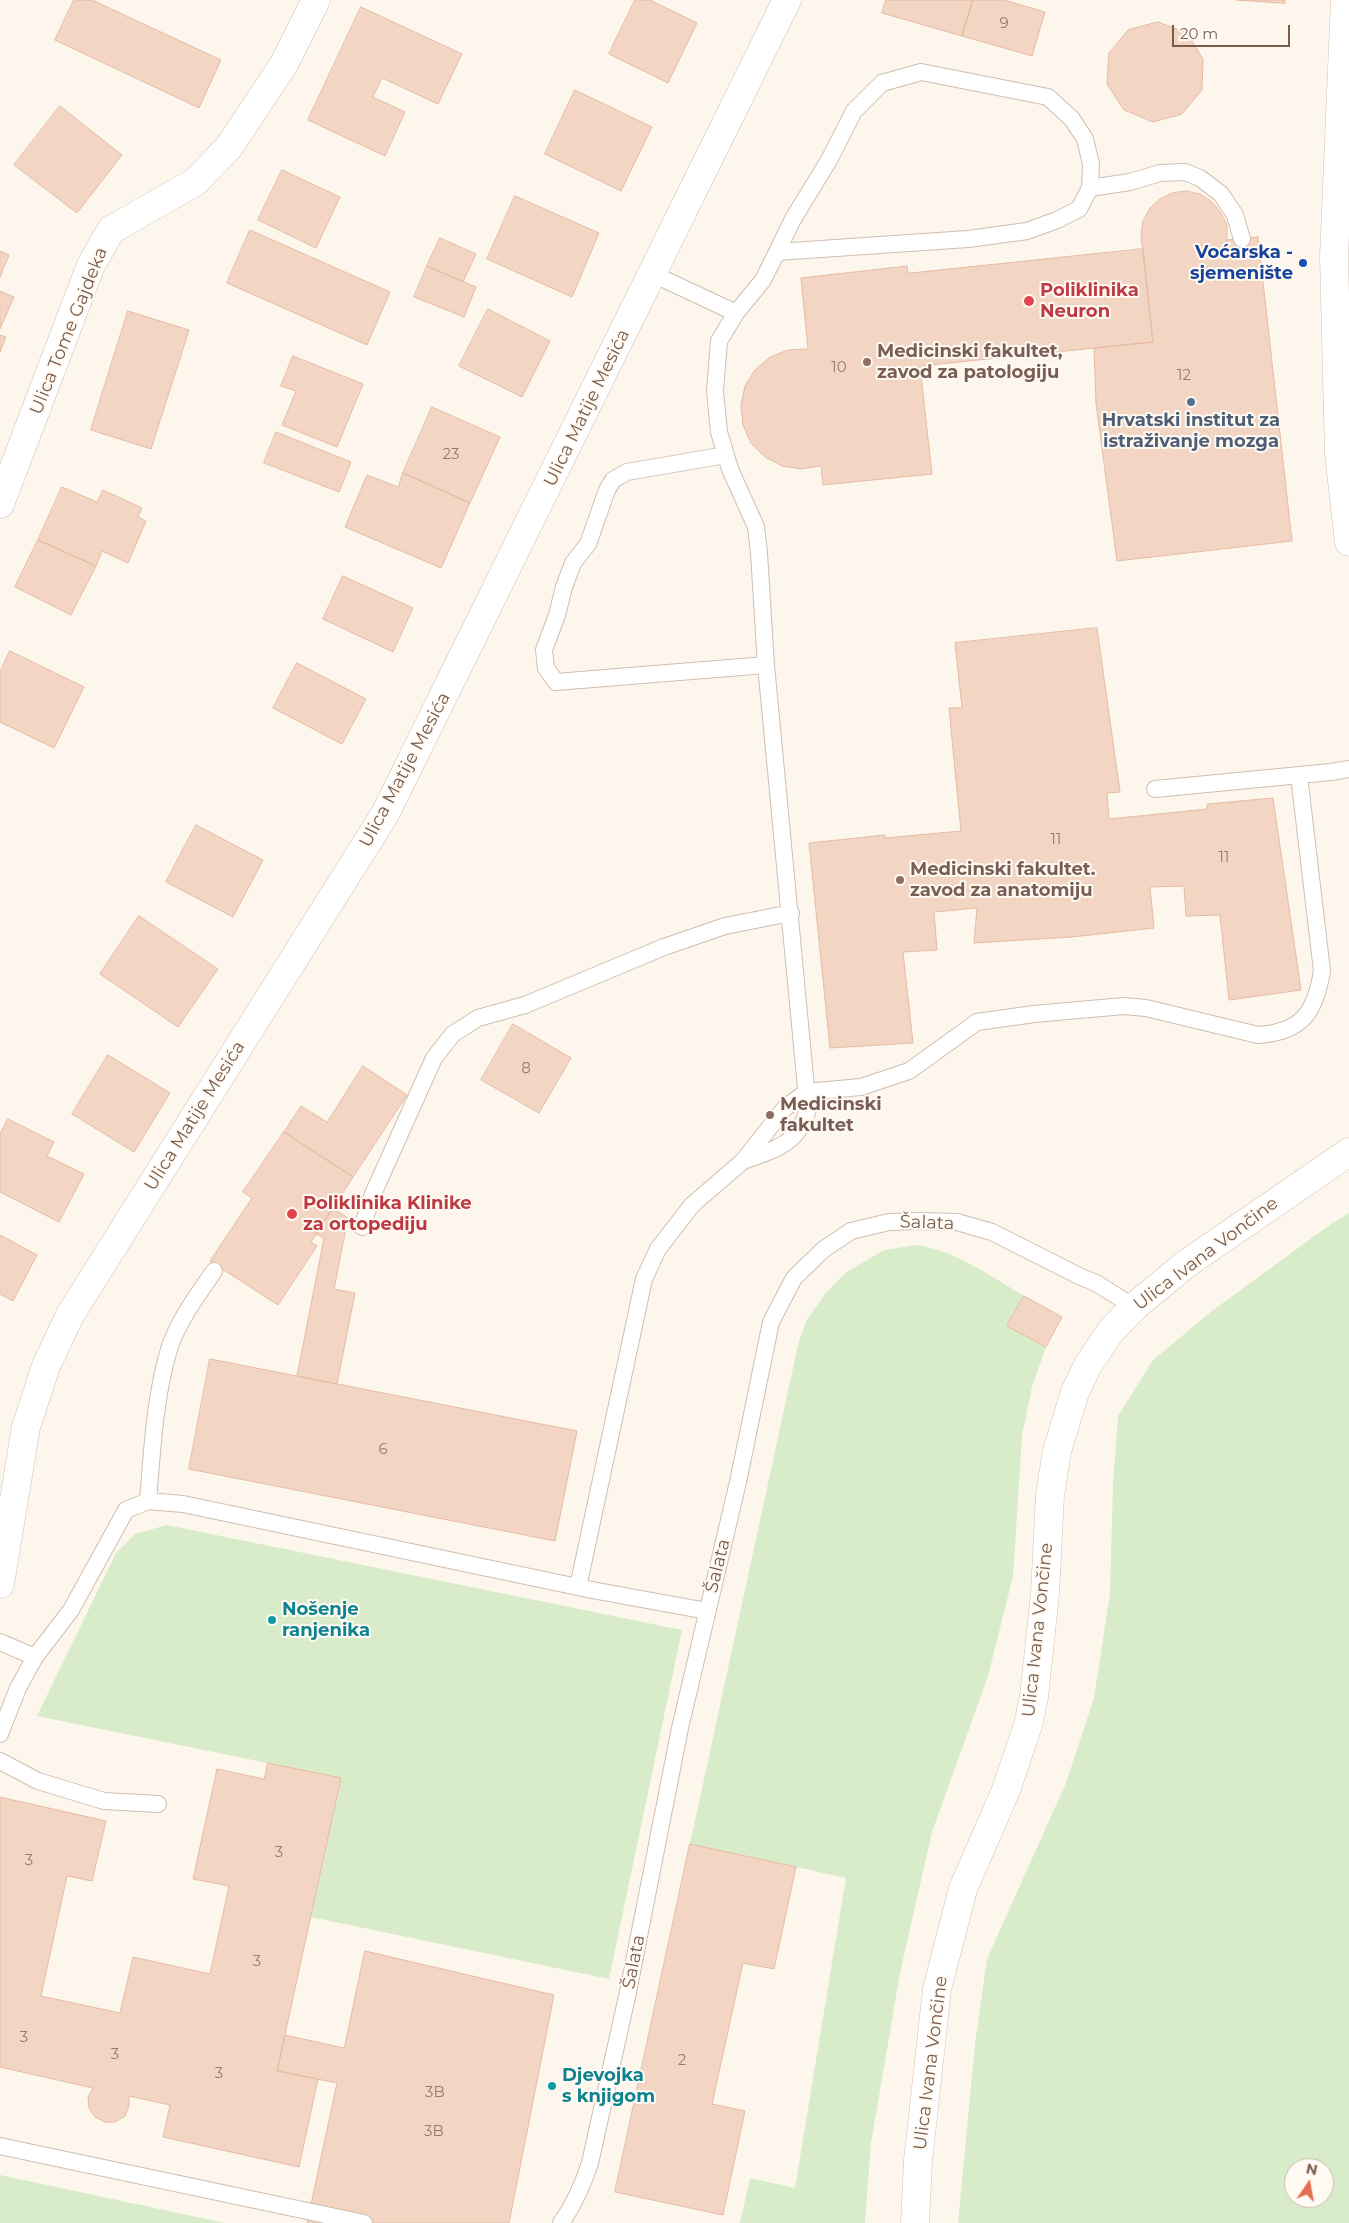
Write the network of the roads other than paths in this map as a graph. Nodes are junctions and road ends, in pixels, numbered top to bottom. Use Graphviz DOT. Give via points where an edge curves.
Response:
graph roads {
  1 [pos="316,0"];
  2 [pos="787,0"];
  3 [pos="1345,0"];
  4 [pos="1090,188"];
  5 [pos="1242,239"];
  6 [pos="777,252"];
  7 [pos="653,274"];
  8 [pos="736,314"];
  9 [pos="1344,454"];
  10 [pos="726,455"];
  11 [pos="0,504"];
  12 [pos="1349,542"];
  13 [pos="766,665"];
  14 [pos="1349,769"];
  15 [pos="1299,776"];
  16 [pos="1155,789"];
  17 [pos="790,913"];
  18 [pos="806,1092"];
  19 [pos="1349,1152"];
  20 [pos="743,1161"];
  21 [pos="362,1227"];
  22 [pos="214,1271"];
  23 [pos="1134,1307"];
  24 [pos="148,1501"];
  25 [pos="0,1584"];
  26 [pos="578,1587"];
  27 [pos="707,1610"];
  28 [pos="0,1642"];
  29 [pos="36,1657"];
  30 [pos="0,1734"];
  31 [pos="0,1761"];
  32 [pos="158,1804"];
  33 [pos="0,2146"];
  34 [pos="364,2223"];
  35 [pos="561,2223"];
  36 [pos="915,2223"];
  1 -- 11 [label="street, Ulica Tome Gajdeka" via="284,64 229,148 195,182 111,230 91,265"];
  2 -- 7 [label="street, Ulica Matije Mesića"];
  3 -- 9 [label="street" via="1334,257"];
  4 -- 5 [label="lane" via="1130,182 1160,173 1185,172 1200,178 1221,194 1236,215"];
  4 -- 6 [label="lane" via="1079,209 1028,231 968,239"];
  4 -- 6 [label="lane" via="1091,164 1085,139 1072,119 1048,97 921,72 882,83 854,111"];
  6 -- 8 [label="lane" via="763,280"];
  7 -- 8 [label="lane"];
  7 -- 25 [label="street, Ulica Matije Mesića" via="386,814 70,1316 46,1366 26,1427"];
  8 -- 10 [label="lane" via="719,341 715,391 719,432"];
  9 -- 12 [label="street"];
  10 -- 13 [label="lane" via="756,527"];
  10 -- 13 [label="lane" via="627,472 613,480 588,544 573,563 544,650 546,668 556,682"];
  13 -- 17 [label="lane"];
  14 -- 15 [label="lane"];
  15 -- 16 [label="lane"];
  15 -- 18 [label="lane" via="1322,971 1318,996 1306,1015 1290,1029 1258,1035 1146,1008 1124,1006 1034,1014 977,1022 909,1071 860,1087"];
  17 -- 18 [label="lane"];
  17 -- 21 [label="lane" via="725,926 664,947 525,1005 478,1018 453,1034 434,1058 373,1194"];
  18 -- 20 [label="lane" via="785,1108"];
  18 -- 20 [label="lane" via="808,1109 804,1124 796,1134 777,1149"];
  19 -- 23 [label="street, Ulica Ivana Vončine" via="1194,1259"];
  20 -- 26 [label="lane" via="692,1205 658,1249 644,1279"];
  22 -- 24 [label="lane" via="187,1310 170,1346 158,1404"];
  23 -- 27 [label="lane, Šalata" via="1096,1283 992,1232 957,1222 889,1222 851,1231 824,1249 794,1278 771,1322"];
  23 -- 36 [label="street, Ulica Ivana Vončine" via="1110,1332 1088,1365 1072,1400 1057,1451 1050,1494 1045,1594 1034,1697 1006,1790 963,1889 937,1988 918,2161"];
  24 -- 26 [label="lane" via="183,1504"];
  24 -- 29 [label="lane" via="126,1510 71,1610"];
  26 -- 27 [label="lane"];
  27 -- 35 [label="lane, Šalata" via="590,2163"];
  28 -- 29 [label="lane"];
  29 -- 30 [label="lane" via="18,1688"];
  31 -- 32 [label="lane" via="38,1781 104,1801"];
  33 -- 34 [label="lane"];
}
